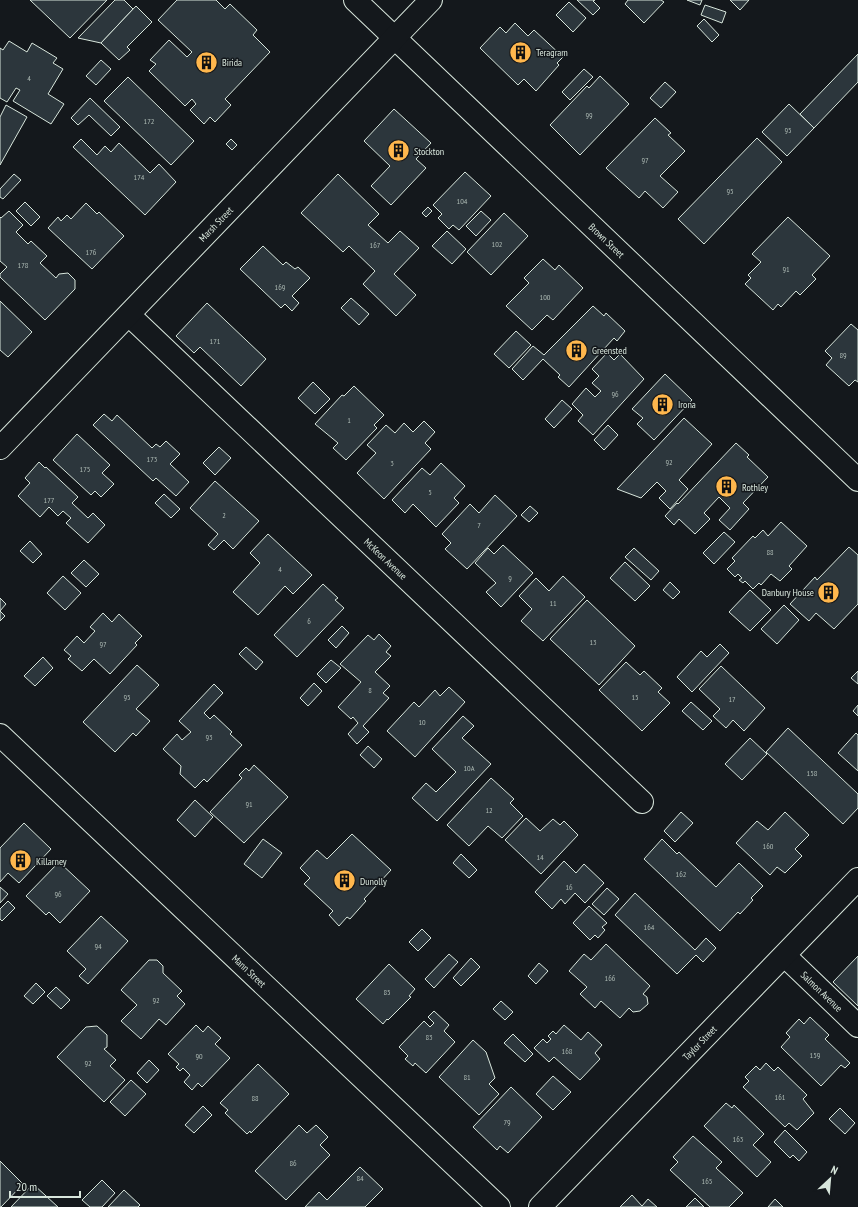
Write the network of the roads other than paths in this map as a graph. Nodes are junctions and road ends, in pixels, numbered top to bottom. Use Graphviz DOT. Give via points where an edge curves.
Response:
graph roads {
  1 [pos="355,0"];
  2 [pos="431,0"];
  3 [pos="395,38"];
  4 [pos="129,315"];
  5 [pos="0,448"];
  6 [pos="858,480"];
  7 [pos="0,735"];
  8 [pos="642,802"];
  9 [pos="858,879"];
  10 [pos="785,956"];
  11 [pos="858,1026"];
  12 [pos="499,1207"];
  13 [pos="540,1207"];
  1 -- 3 [label="street, Brown Street"];
  2 -- 3 [label="street, Marsh Street"];
  3 -- 4 [label="street, Marsh Street"];
  3 -- 6 [label="street, Brown Street"];
  4 -- 5 [label="street, Marsh Street"];
  4 -- 8 [label="street, McKeon Avenue"];
  7 -- 12 [label="street, Mann Street"];
  9 -- 10 [label="street, Taylor Street"];
  10 -- 11 [label="street, Salmon Avenue"];
  10 -- 13 [label="street, Taylor Street"];
}
